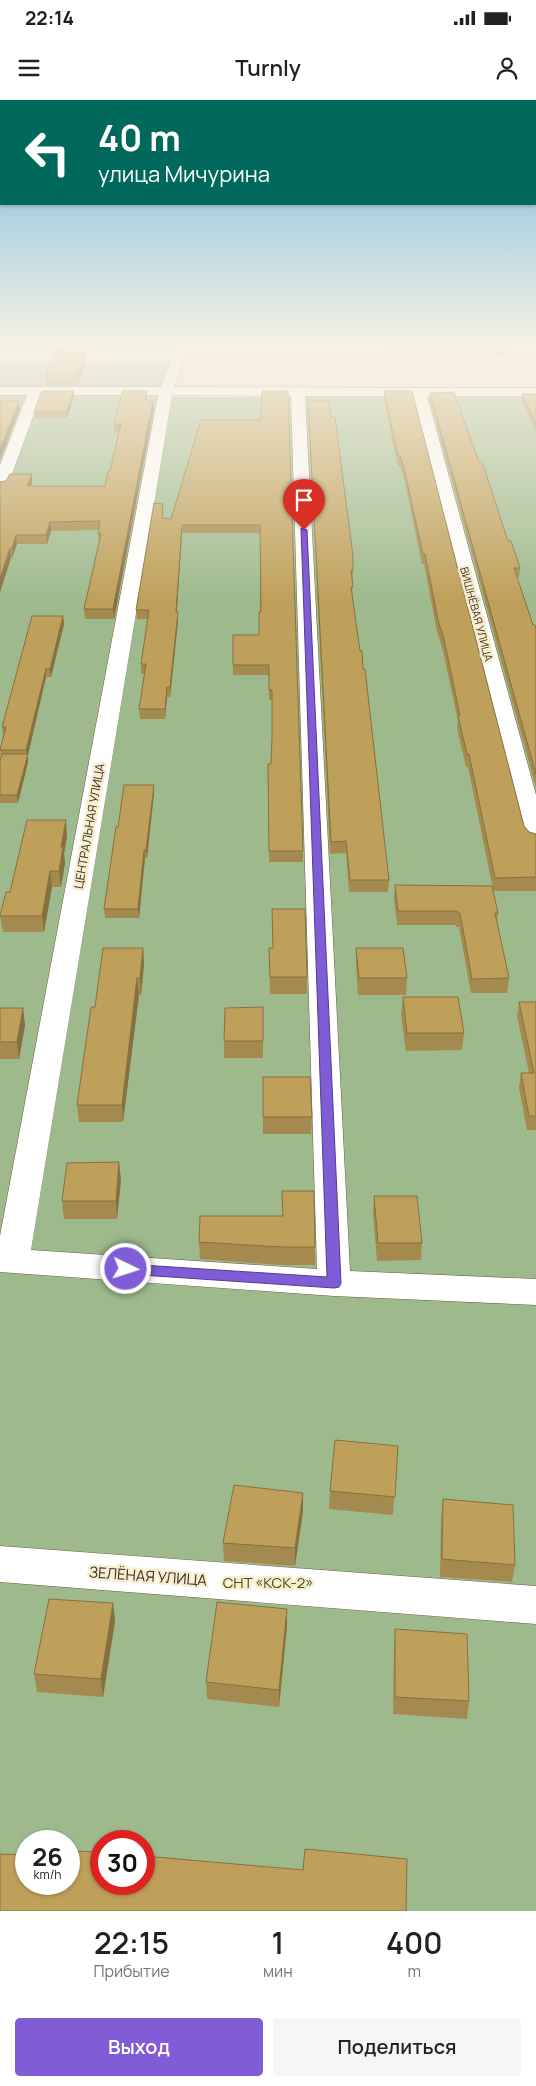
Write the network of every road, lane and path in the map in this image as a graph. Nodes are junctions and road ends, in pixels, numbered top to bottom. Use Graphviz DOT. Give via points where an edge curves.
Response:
graph roads {
  1 [pos="21,431"];
  2 [pos="159,431"];
  3 [pos="300,431"];
  4 [pos="429,431"];
  5 [pos="0,485"];
  6 [pos="536,838"];
  7 [pos="6,1261"];
  8 [pos="334,1283"];
  9 [pos="536,1292"];
  10 [pos="0,1564"];
  11 [pos="536,1605"];
  1 -- 5 [label="street"];
  2 -- 7 [label="street, ЦЕНТРАЛЬНАЯ УЛИЦА"];
  3 -- 8 [label="street"];
  4 -- 6 [label="street, ВИШНЁВАЯ УЛИЦА"];
  7 -- 8 [label="street"];
  8 -- 9 [label="street"];
  10 -- 11 [label="street, ЗЕЛЁНАЯ УЛИЦА"];
}
